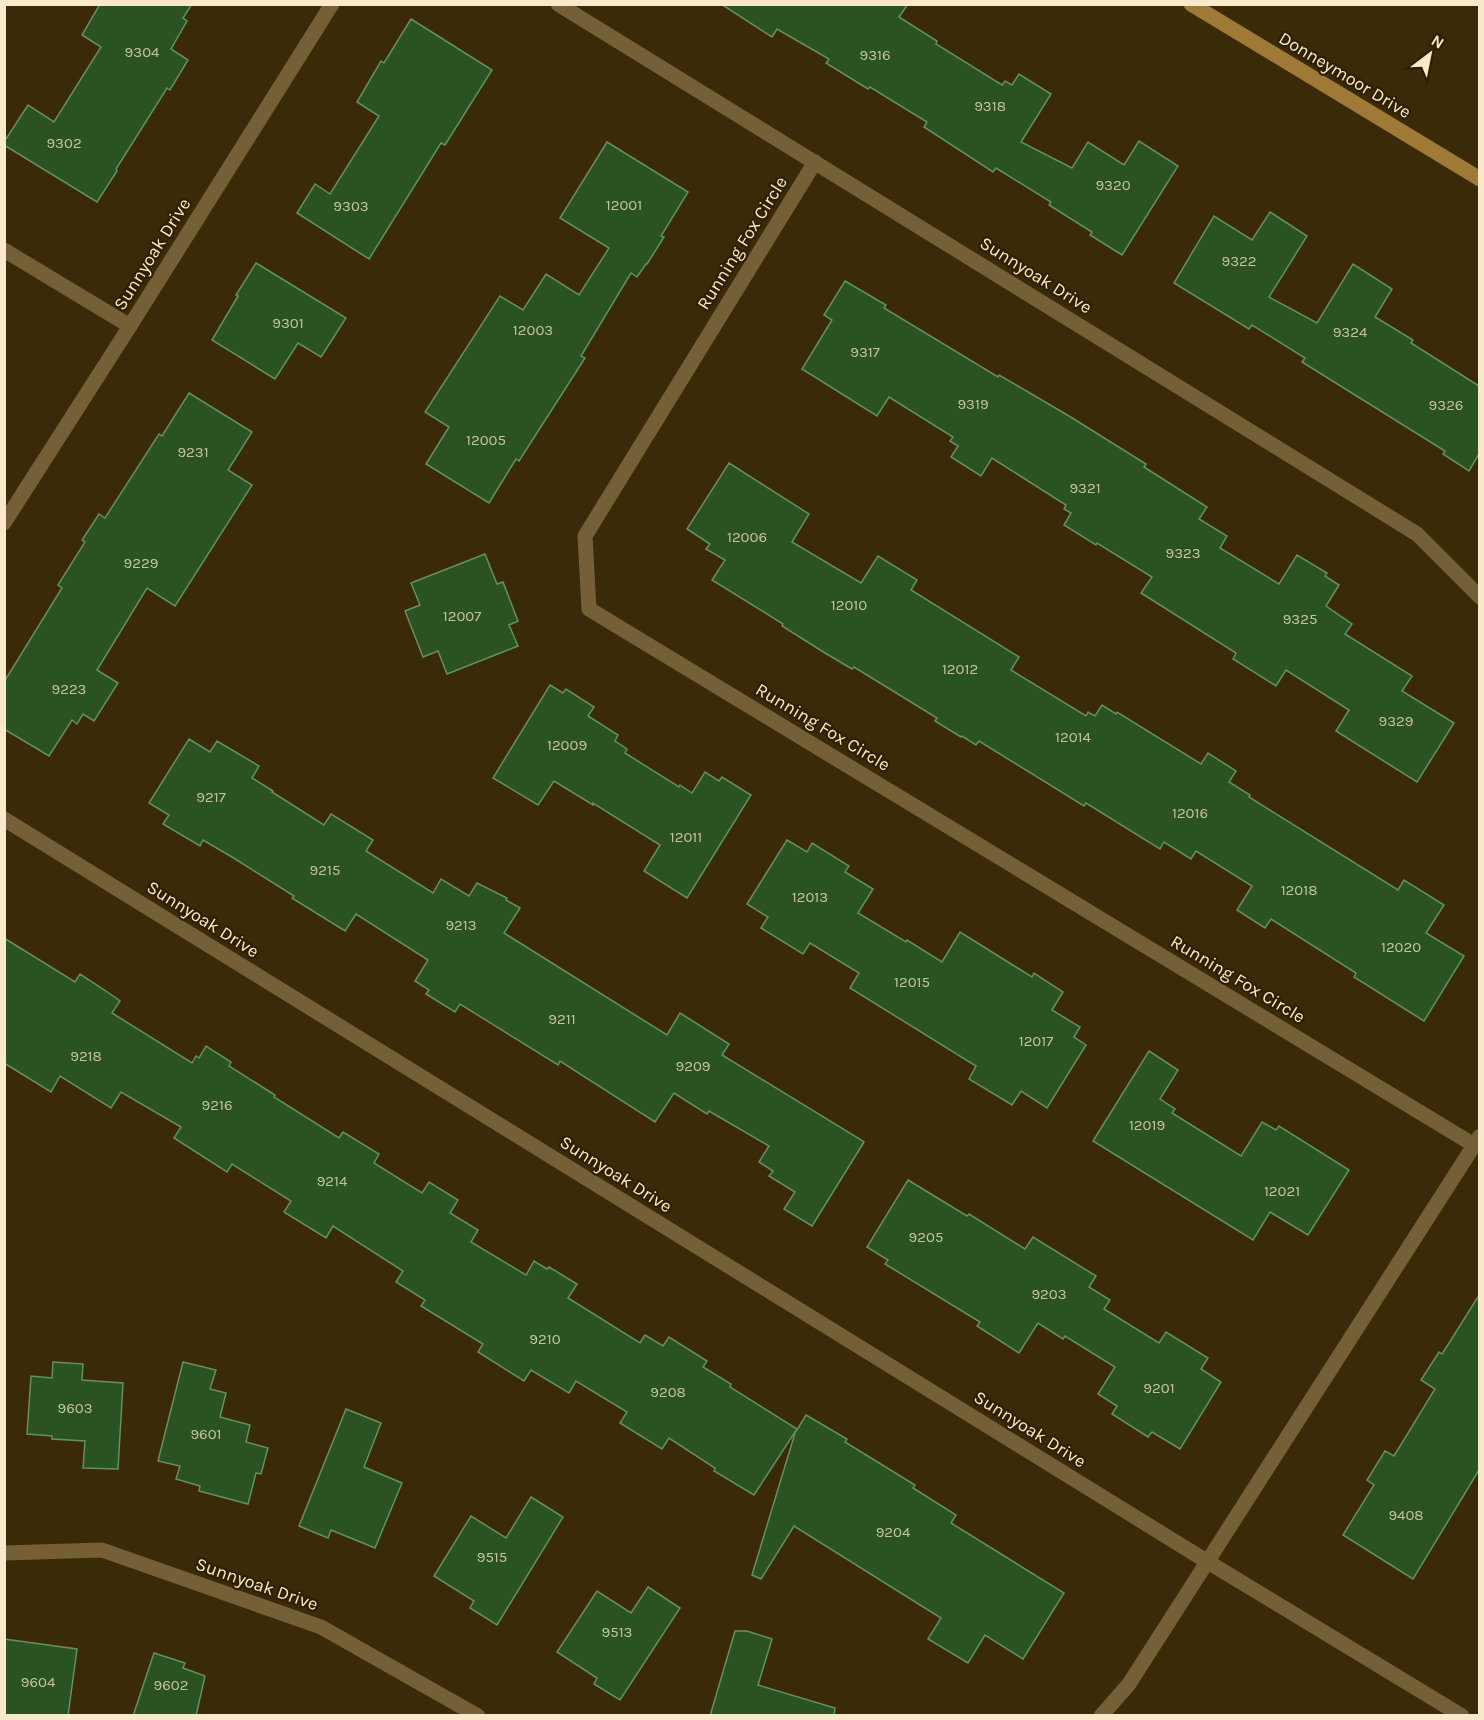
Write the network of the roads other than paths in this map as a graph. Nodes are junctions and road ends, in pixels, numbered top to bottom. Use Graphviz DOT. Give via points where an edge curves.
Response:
graph roads {
  1 [pos="332,4"];
  2 [pos="558,4"];
  3 [pos="1191,4"];
  4 [pos="815,162"];
  5 [pos="1479,179"];
  6 [pos="4,250"];
  7 [pos="130,326"];
  8 [pos="4,523"];
  9 [pos="1479,597"];
  10 [pos="4,819"];
  11 [pos="1477,1140"];
  12 [pos="4,1553"];
  13 [pos="1208,1562"];
  14 [pos="478,1716"];
  15 [pos="1101,1716"];
  16 [pos="1462,1716"];
  1 -- 7 [label="street, Sunnyoak Drive"];
  2 -- 4 [label="street, Sunnyoak Drive"];
  3 -- 5 [label="street, Donneymoor Drive"];
  4 -- 9 [label="street, Sunnyoak Drive" via="1417,534"];
  4 -- 11 [label="street, Running Fox Circle" via="585,537 589,609"];
  6 -- 7 [label="street"];
  7 -- 8 [label="street, Sunnyoak Drive"];
  10 -- 13 [label="street, Sunnyoak Drive"];
  11 -- 13 [label="street"];
  12 -- 14 [label="street, Sunnyoak Drive" via="102,1550 321,1628"];
  13 -- 15 [label="street" via="1129,1684"];
  13 -- 16 [label="street, Sunnyoak Drive"];
}
